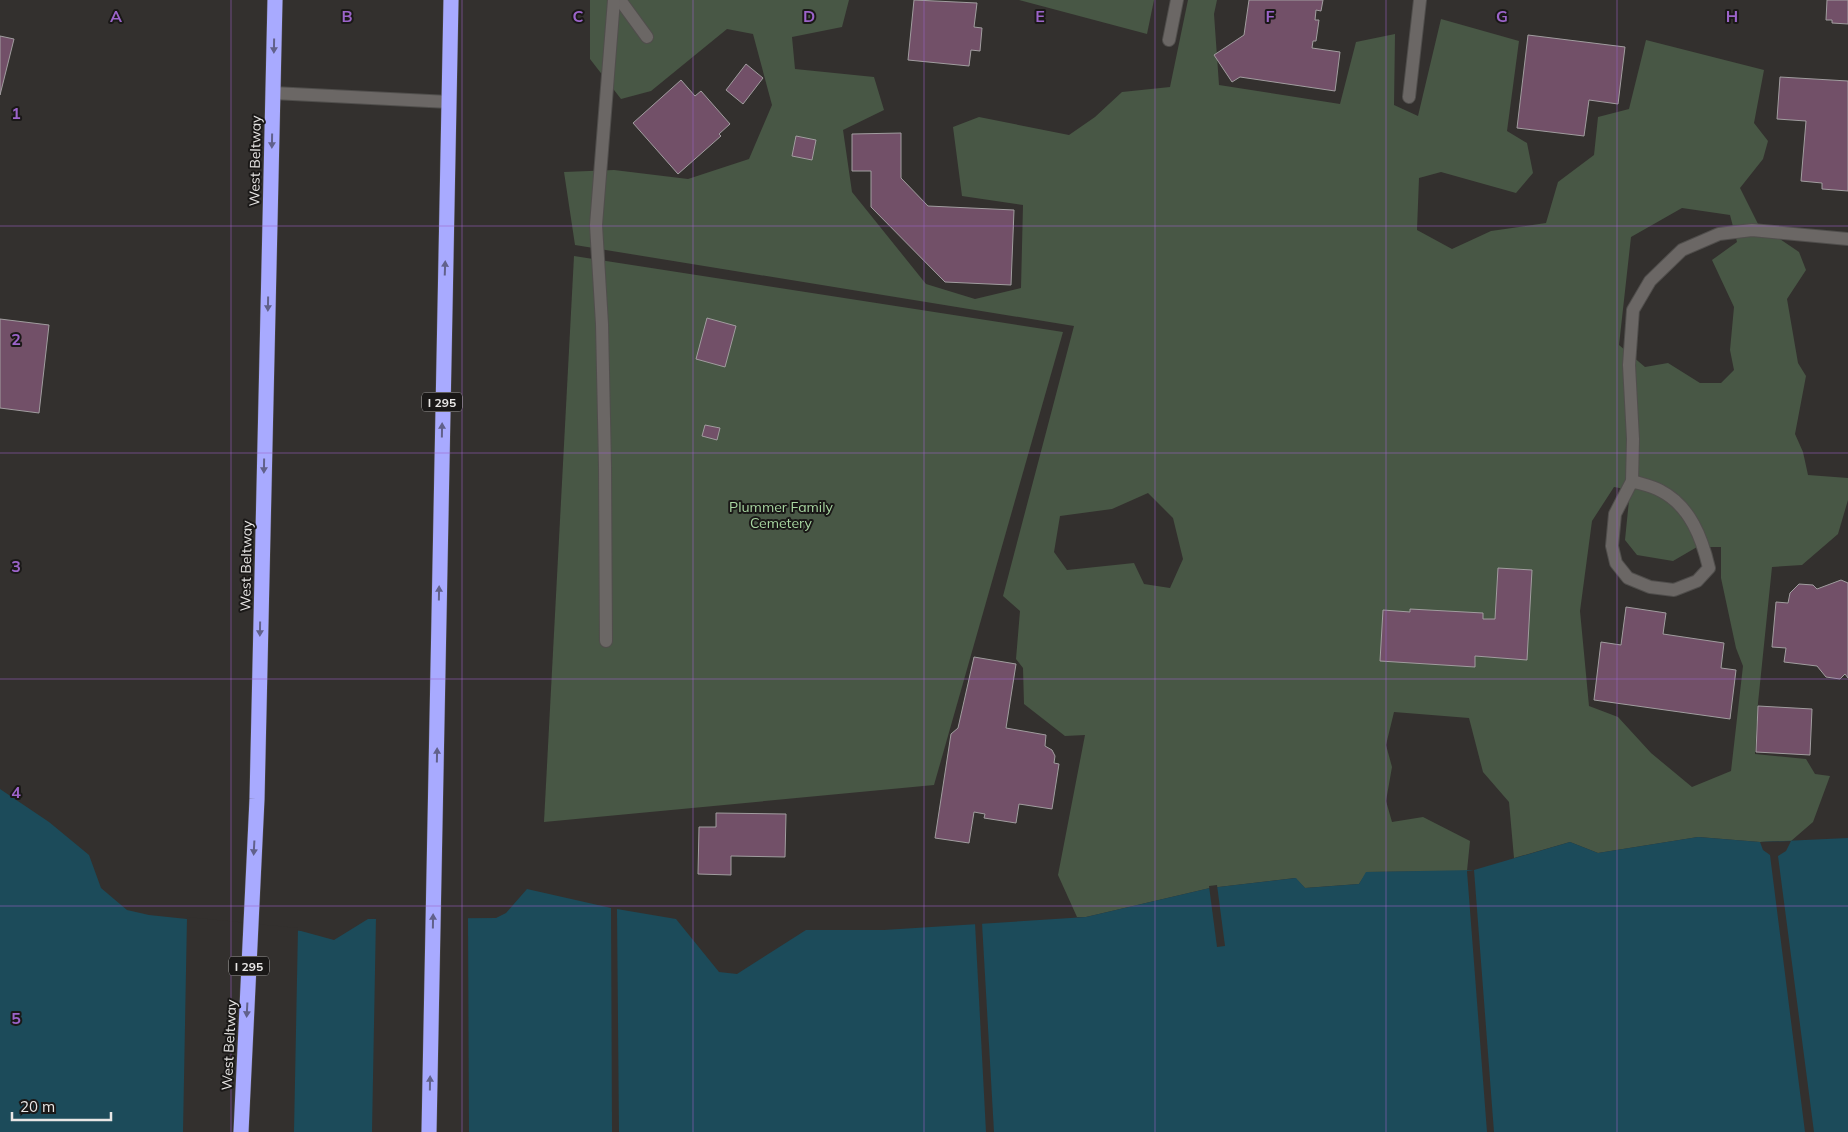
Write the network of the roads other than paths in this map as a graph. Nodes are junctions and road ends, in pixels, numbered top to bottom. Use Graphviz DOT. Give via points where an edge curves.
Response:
graph roads {
  1 [pos="275,0"];
  2 [pos="451,0"];
  3 [pos="614,0"];
  4 [pos="620,0"];
  5 [pos="1177,0"];
  6 [pos="1420,0"];
  7 [pos="647,36"];
  8 [pos="1169,40"];
  9 [pos="273,93"];
  10 [pos="1409,97"];
  11 [pos="449,102"];
  12 [pos="1848,239"];
  13 [pos="1632,480"];
  14 [pos="606,641"];
  15 [pos="241,1132"];
  16 [pos="429,1132"];
  1 -- 9 [label="highway, West Beltway / I 295, one-way"];
  2 -- 11 [label="highway, I 295"];
  3 -- 14 [label="street" via="596,226 606,466"];
  4 -- 7 [label="street"];
  5 -- 8 [label="street"];
  6 -- 10 [label="street"];
  9 -- 11 [label="street"];
  9 -- 15 [label="highway, West Beltway / I 295, one-way" via="257,799"];
  16 -- 11 [label="highway, I 295, one-way"];
  12 -- 13 [label="street" via="1752,230 1719,234 1682,250 1650,281 1633,310 1630,365"];
  13 -- 13 [label="street" via="1615,514 1612,546 1616,563 1628,578 1650,587 1674,590 1697,581 1709,568 1693,523 1668,496"];
}
